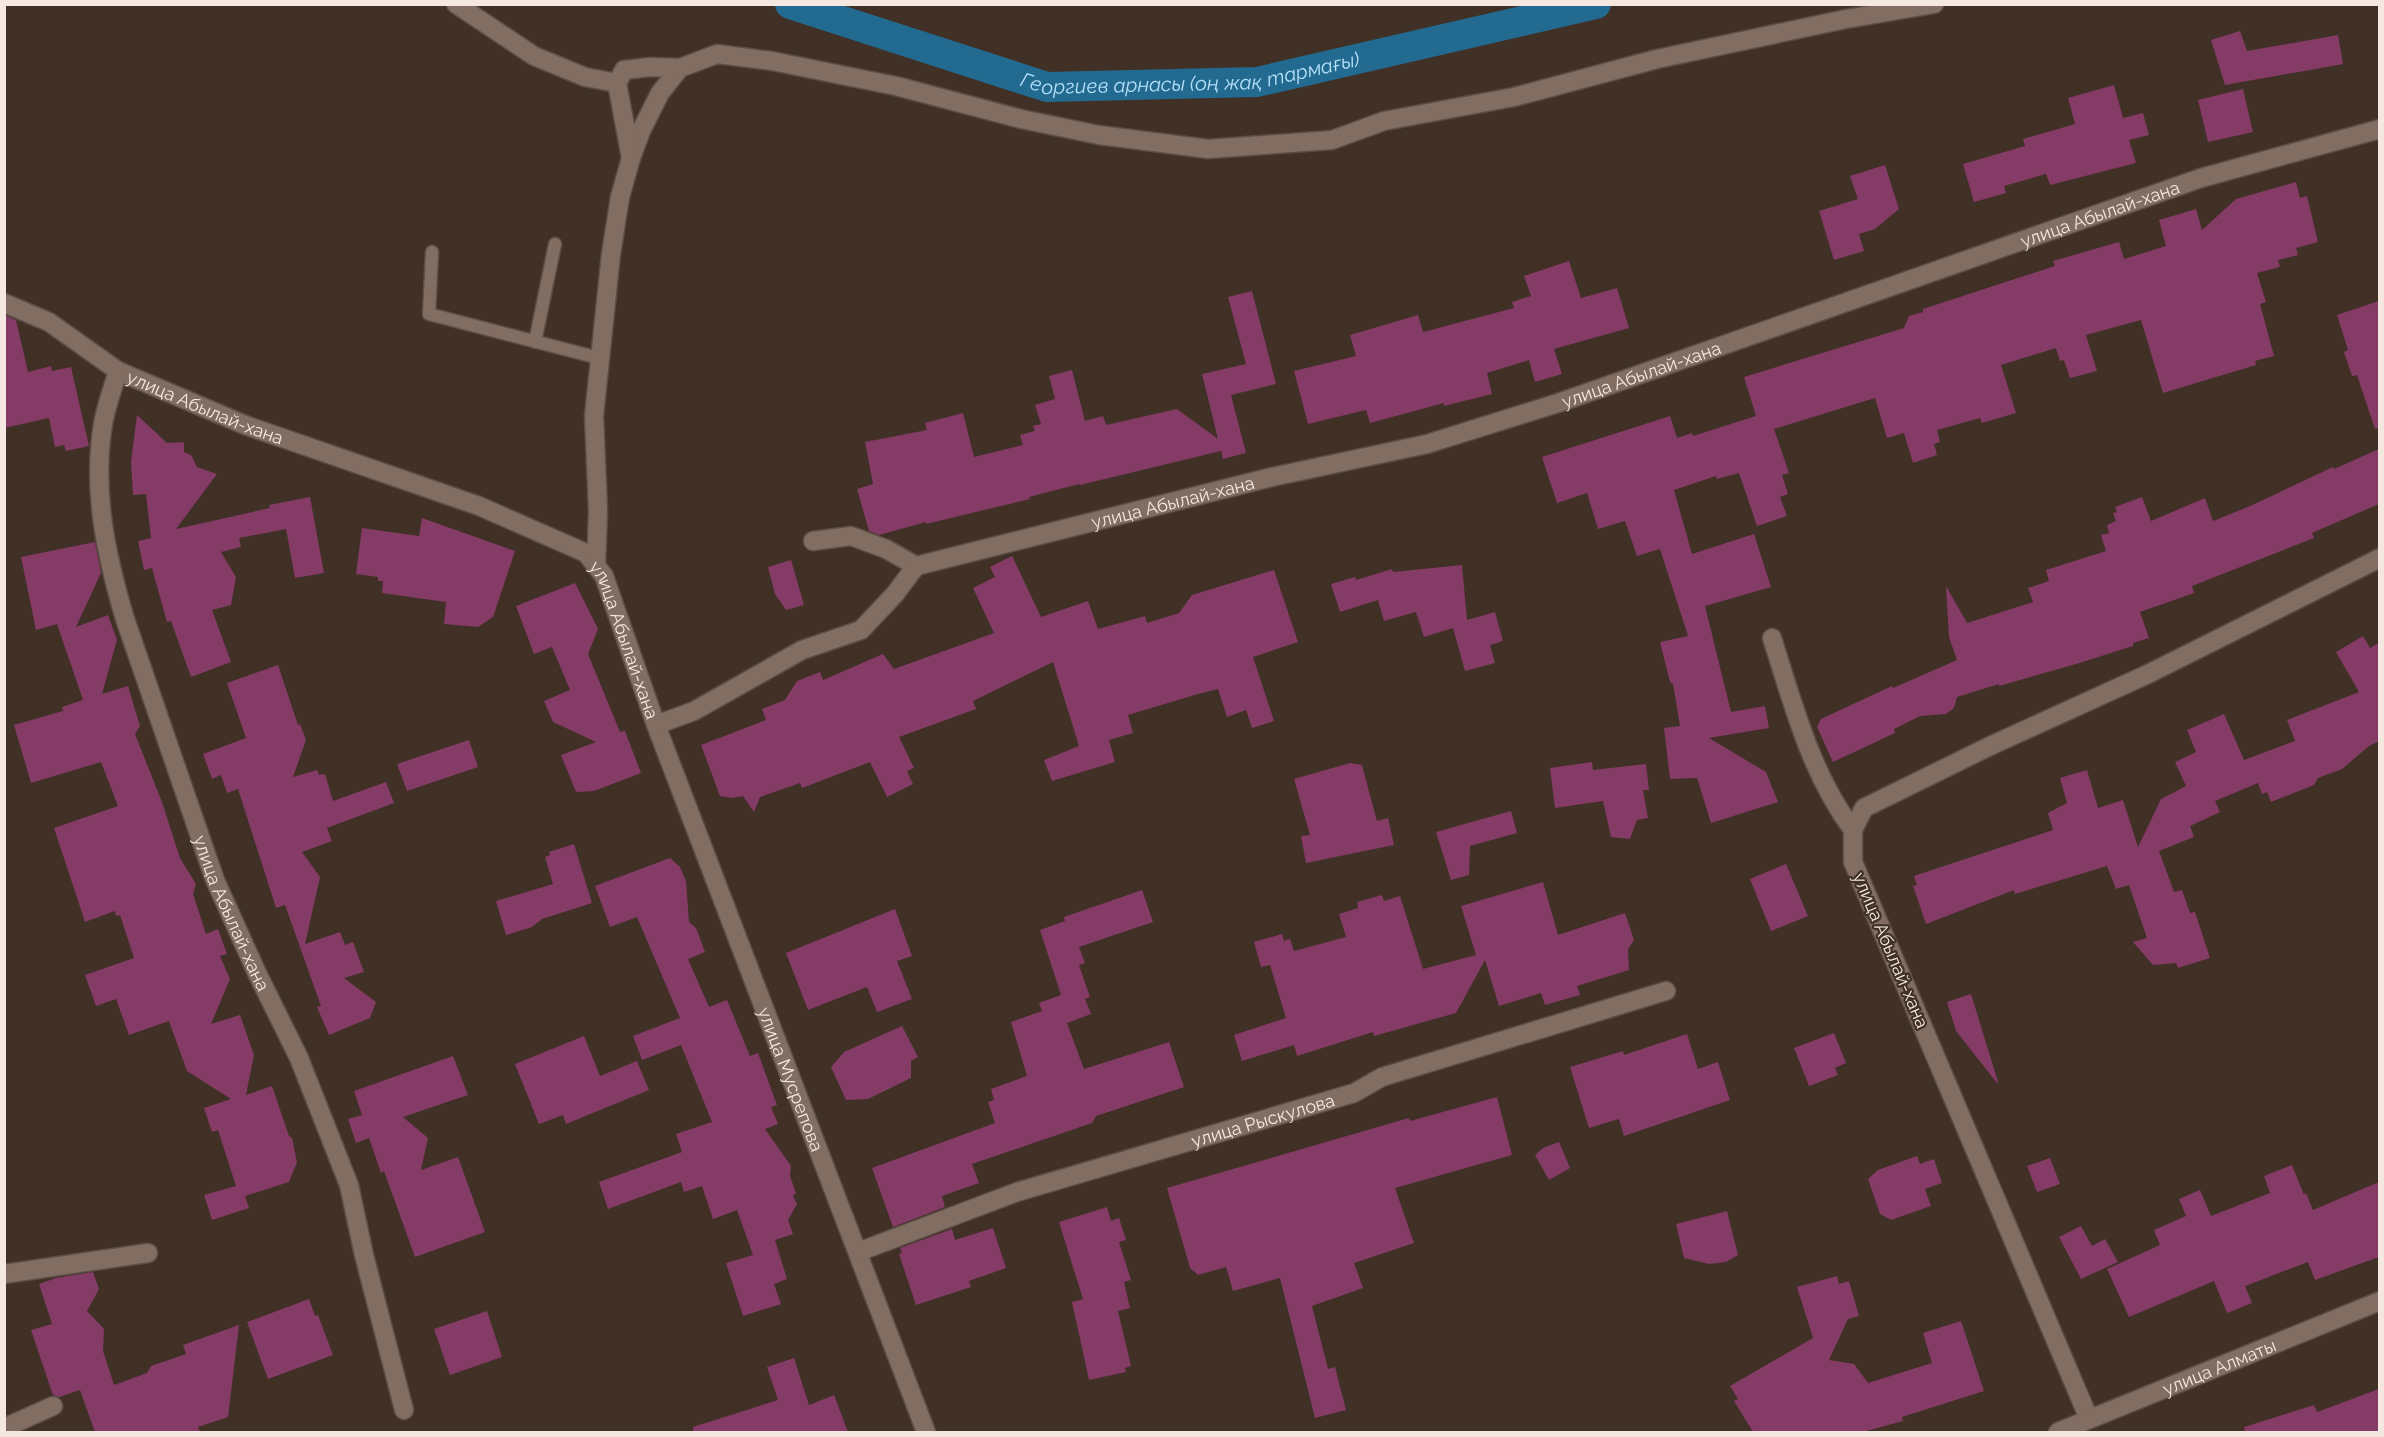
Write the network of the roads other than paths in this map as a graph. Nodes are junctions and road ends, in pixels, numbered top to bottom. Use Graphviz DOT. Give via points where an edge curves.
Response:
graph roads {
  1 [pos="456,4"];
  2 [pos="1934,4"];
  3 [pos="680,68"];
  4 [pos="617,82"];
  5 [pos="2379,129"];
  6 [pos="631,158"];
  7 [pos="555,244"];
  8 [pos="432,252"];
  9 [pos="4,303"];
  10 [pos="535,342"];
  11 [pos="599,358"];
  12 [pos="118,371"];
  13 [pos="813,540"];
  14 [pos="2379,558"];
  15 [pos="596,565"];
  16 [pos="916,566"];
  17 [pos="1772,638"];
  18 [pos="656,725"];
  19 [pos="1853,830"];
  20 [pos="1666,991"];
  21 [pos="858,1252"];
  22 [pos="148,1253"];
  23 [pos="4,1274"];
  24 [pos="2379,1301"];
  25 [pos="53,1406"];
  26 [pos="404,1410"];
  27 [pos="2089,1419"];
  28 [pos="4,1428"];
  29 [pos="923,1432"];
  30 [pos="2058,1432"];
  1 -- 4 [label="street" via="534,56 585,77"];
  2 -- 3 [label="street" via="1657,59 1514,97 1384,121 1332,140 1208,149 1099,135 772,61 717,54"];
  3 -- 4 [label="street" via="624,70"];
  3 -- 6 [label="street" via="660,93"];
  4 -- 6 [label="street"];
  5 -- 16 [label="street, улица Абылай-хана" via="2201,178 1569,399 1427,444 1272,477"];
  6 -- 11 [label="street" via="620,197"];
  7 -- 10 [label="lane"];
  8 -- 10 [label="lane" via="429,314"];
  9 -- 12 [label="street, улица Абылай-хана" via="49,322"];
  10 -- 11 [label="lane"];
  11 -- 15 [label="street" via="594,416"];
  12 -- 15 [label="street, улица Абылай-хана" via="245,425 479,506 586,553"];
  12 -- 26 [label="street, улица Абылай-хана" via="103,424 98,481 113,577 215,880 299,1058 349,1185"];
  13 -- 16 [label="street" via="851,536"];
  14 -- 19 [label="street" via="2148,674 1864,808"];
  15 -- 18 [label="street, улица Абылай-хана" via="604,576"];
  16 -- 18 [label="street, улица Абылай-хана" via="861,630 802,650 694,711"];
  17 -- 19 [label="street" via="1802,731 1834,805"];
  18 -- 21 [label="street, улица Мусрепова"];
  19 -- 27 [label="street, улица Абылай-хана" via="1853,862"];
  20 -- 21 [label="street, улица Рыскулова" via="1382,1077 1354,1093 1017,1192"];
  21 -- 29 [label="street, улица Мусрепова"];
  22 -- 23 [label="street"];
  24 -- 27 [label="street, улица Алматы"];
  25 -- 28 [label="street"];
  27 -- 30 [label="street, улица Алматы"];
}
